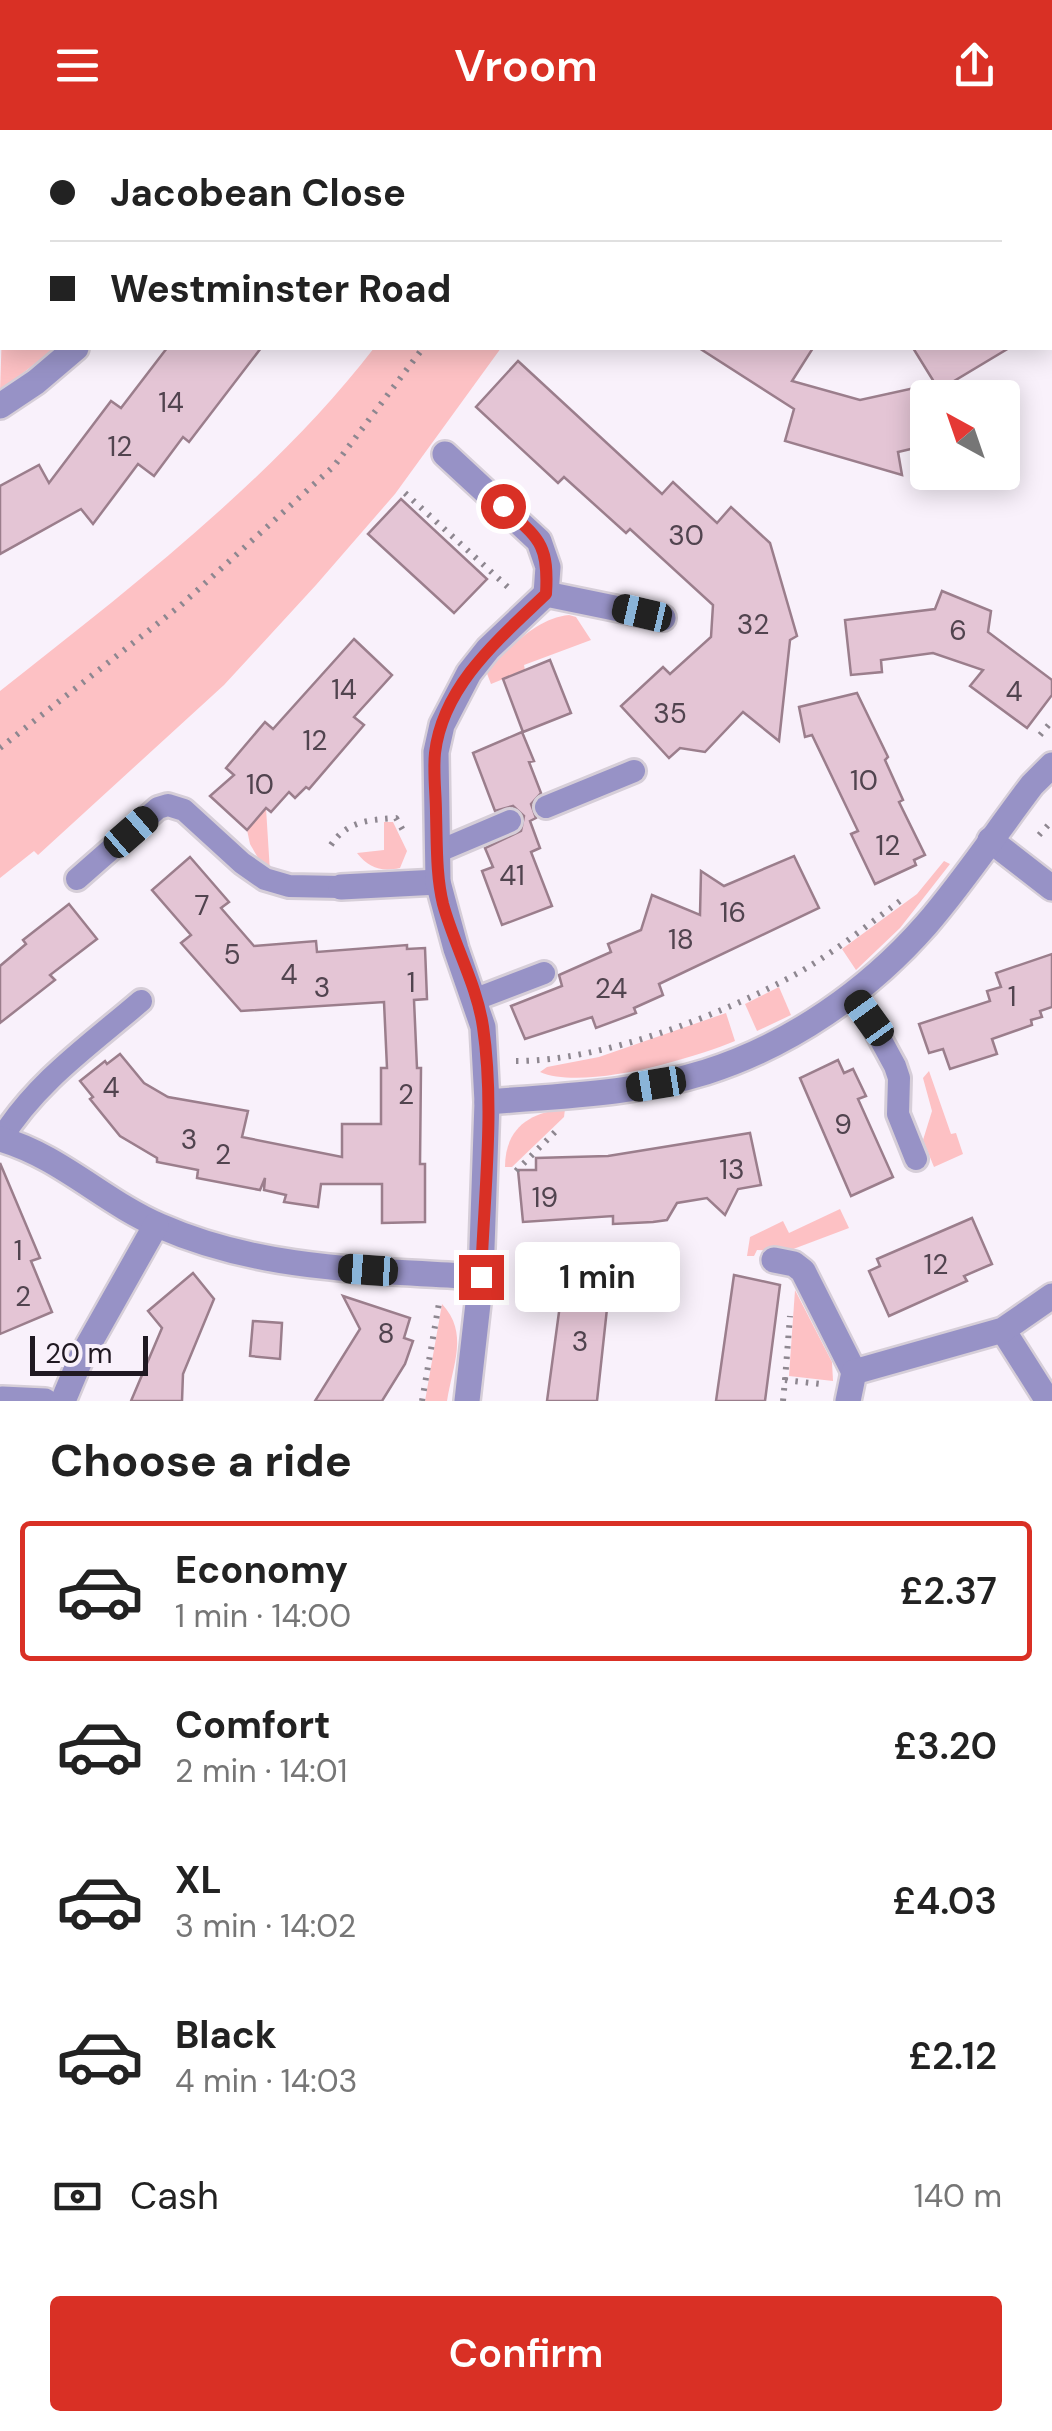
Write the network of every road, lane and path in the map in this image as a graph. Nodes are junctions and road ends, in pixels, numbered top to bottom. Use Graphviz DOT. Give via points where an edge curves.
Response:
graph roads {
  1 [pos="74,350"];
  2 [pos="421,350"];
  3 [pos="0,406"];
  4 [pos="445,454"];
  5 [pos="405,492"];
  6 [pos="539,602"];
  7 [pos="663,618"];
  8 [pos="1052,721"];
  9 [pos="0,748"];
  10 [pos="1029,748"];
  11 [pos="1052,766"];
  12 [pos="634,771"];
  13 [pos="546,806"];
  14 [pos="510,822"];
  15 [pos="990,840"];
  16 [pos="331,845"];
  17 [pos="437,849"];
  18 [pos="77,879"];
  19 [pos="438,882"];
  20 [pos="341,886"];
  21 [pos="1052,888"];
  22 [pos="913,892"];
  23 [pos="544,973"];
  24 [pos="852,994"];
  25 [pos="476,999"];
  26 [pos="141,1001"];
  27 [pos="484,1061"];
  28 [pos="487,1102"];
  29 [pos="0,1139"];
  30 [pos="916,1159"];
  31 [pos="156,1225"];
  32 [pos="774,1260"];
  33 [pos="481,1277"];
  34 [pos="1052,1296"];
  35 [pos="1003,1330"];
  36 [pos="851,1387"];
  37 [pos="2,1399"];
  38 [pos="45,1401"];
  39 [pos="63,1401"];
  40 [pos="466,1401"];
  41 [pos="783,1401"];
  42 [pos="1048,1401"];
  1 -- 3 [label="street"];
  2 -- 9 [label="path" via="334,466 181,605"];
  4 -- 6 [label="street" via="539,541 548,567"];
  5 -- 6 [label="path"];
  6 -- 7 [label="street"];
  6 -- 17 [label="street" via="469,673 442,725"];
  8 -- 10 [label="path"];
  11 -- 15 [label="street"];
  12 -- 13 [label="lane"];
  14 -- 17 [label="lane"];
  15 -- 21 [label="street"];
  15 -- 24 [label="street" via="926,924"];
  16 -- 17 [label="path" via="350,825 396,818 418,847"];
  17 -- 19 [label="street"];
  18 -- 20 [label="lane" via="168,804 265,878 289,886"];
  19 -- 20 [label="street"];
  19 -- 25 [label="street"];
  22 -- 27 [label="path" via="800,972 733,1004 598,1051 547,1061"];
  23 -- 25 [label="lane"];
  24 -- 28 [label="street" via="764,1050 704,1072 604,1092"];
  24 -- 30 [label="lane" via="899,1078 898,1114"];
  25 -- 27 [label="street"];
  26 -- 29 [label="lane" via="38,1089"];
  27 -- 28 [label="street"];
  28 -- 33 [label="street"];
  29 -- 31 [label="street" via="41,1154"];
  31 -- 33 [label="street" via="262,1260"];
  31 -- 39 [label="street"];
  32 -- 36 [label="street" via="803,1271"];
  33 -- 40 [label="street"];
  34 -- 35 [label="street"];
  35 -- 36 [label="street"];
  35 -- 42 [label="street"];
  36 -- 41 [label="path" via="786,1380"];
  37 -- 38 [label="street"];
}
